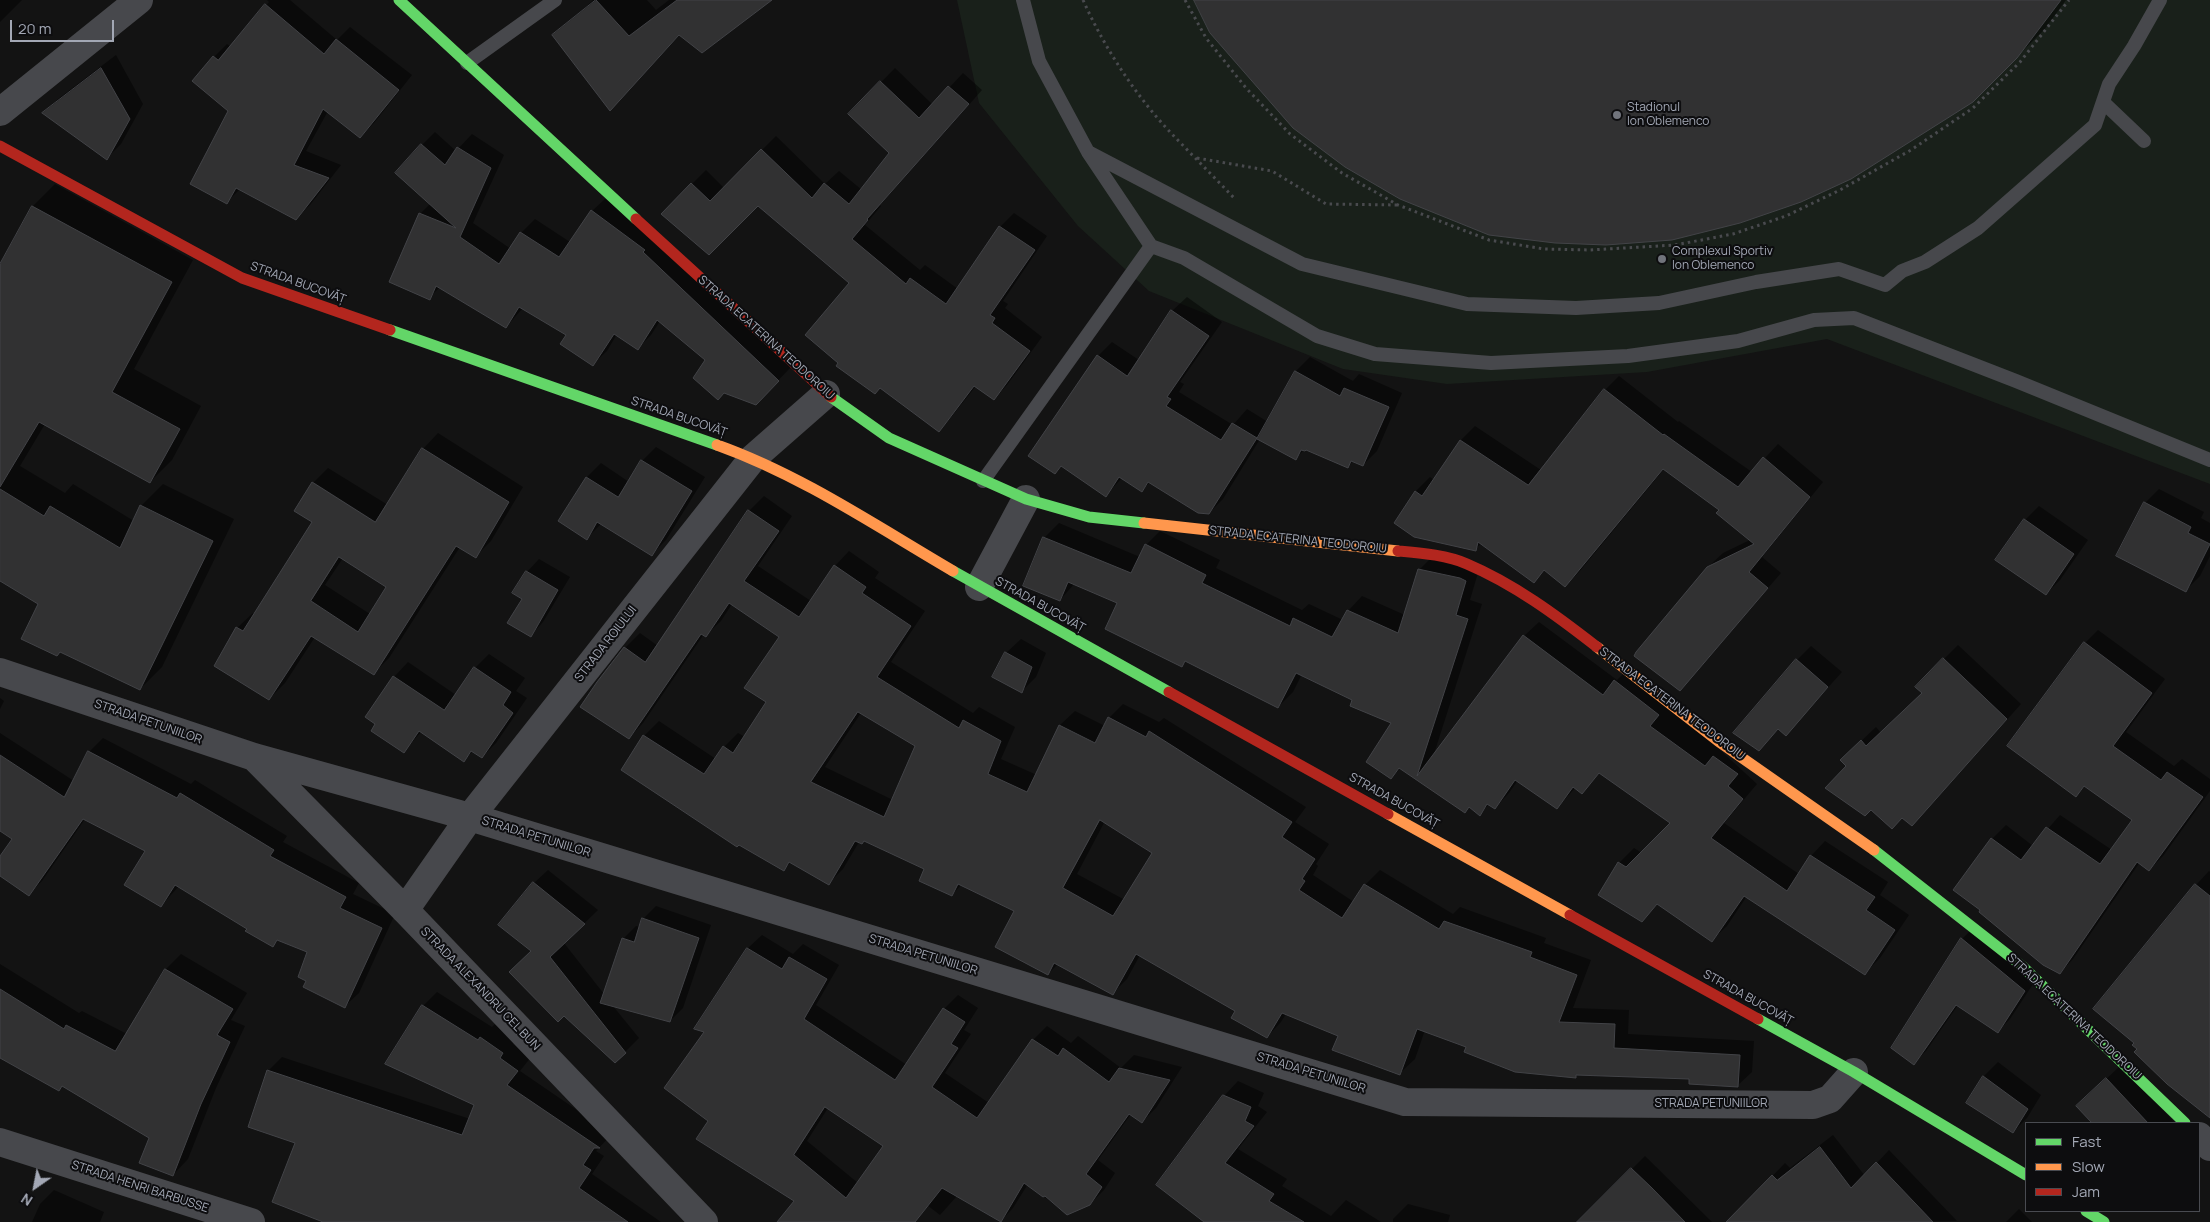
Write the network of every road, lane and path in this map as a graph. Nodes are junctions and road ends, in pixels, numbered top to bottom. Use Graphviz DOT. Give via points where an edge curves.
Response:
graph roads {
  1 [pos="139,0"];
  2 [pos="399,0"];
  3 [pos="555,0"];
  4 [pos="1023,0"];
  5 [pos="1083,0"];
  6 [pos="1185,0"];
  7 [pos="2069,0"];
  8 [pos="2160,0"];
  9 [pos="467,63"];
  10 [pos="2102,102"];
  11 [pos="0,112"];
  12 [pos="2144,141"];
  13 [pos="0,146"];
  14 [pos="1088,152"];
  15 [pos="1398,205"];
  16 [pos="1151,246"];
  17 [pos="826,394"];
  18 [pos="753,458"];
  19 [pos="2210,460"];
  20 [pos="983,481"];
  21 [pos="1026,499"];
  22 [pos="979,588"];
  23 [pos="0,672"];
  24 [pos="254,757"];
  25 [pos="470,817"];
  26 [pos="405,910"];
  27 [pos="1854,1072"];
  28 [pos="2185,1122"];
  29 [pos="2200,1137"];
  30 [pos="0,1142"];
  31 [pos="2210,1147"];
  32 [pos="2025,1174"];
  33 [pos="2088,1212"];
  34 [pos="251,1222"];
  35 [pos="704,1222"];
  36 [pos="2104,1222"];
  1 -- 11 [label="street"];
  2 -- 9 [label="street, STRADA ECATERINA TEODOROIU"];
  3 -- 9 [label="lane"];
  4 -- 14 [label="lane" via="1040,61"];
  5 -- 15 [label="path" via="1093,24 1132,85 1196,158 1272,171 1326,204"];
  6 -- 15 [label="path" via="1206,38 1246,88 1290,134 1342,173"];
  7 -- 15 [label="path" via="2020,62 1973,108 1911,150 1840,190 1786,216 1733,234 1675,245 1544,249 1489,240"];
  8 -- 10 [label="lane" via="2109,84"];
  9 -- 17 [label="street, STRADA ECATERINA TEODOROIU"];
  10 -- 12 [label="lane"];
  10 -- 14 [label="lane" via="2095,125 1978,228 1925,262 1902,271 1885,285 1839,270 1756,282 1659,303 1576,308 1467,304 1302,264"];
  13 -- 18 [label="street, STRADA BUCOVĂȚ" via="242,278"];
  14 -- 16 [label="lane"];
  16 -- 19 [label="lane" via="1184,258 1316,336 1375,354 1492,363 1628,356 1738,341 1814,320 1854,318"];
  16 -- 20 [label="lane"];
  17 -- 18 [label="street, STRADA ROIULUI"];
  17 -- 20 [label="street, STRADA ECATERINA TEODOROIU" via="889,438"];
  18 -- 22 [label="street, STRADA BUCOVĂȚ" via="825,496"];
  18 -- 25 [label="street, STRADA ROIULUI"];
  20 -- 21 [label="street, STRADA ECATERINA TEODOROIU"];
  21 -- 22 [label="street"];
  21 -- 28 [label="street, STRADA ECATERINA TEODOROIU" via="1089,517 1418,553 1465,563 1497,579 1552,612 1718,741 1870,848 2022,966"];
  22 -- 27 [label="street, STRADA BUCOVĂȚ"];
  23 -- 24 [label="street, STRADA PETUNIILOR"];
  24 -- 25 [label="street, STRADA PETUNIILOR"];
  24 -- 26 [label="street, STRADA ALEXANDRU CEL BUN"];
  25 -- 26 [label="street, STRADA ROIULUI"];
  25 -- 27 [label="street, STRADA PETUNIILOR" via="1405,1102 1814,1105 1830,1099"];
  26 -- 35 [label="street, STRADA ALEXANDRU CEL BUN"];
  27 -- 32 [label="street, STRADA BUCOVĂȚ"];
  29 -- 31 [label="street"];
  30 -- 34 [label="street, STRADA HENRI BARBUSSE"];
  33 -- 36 [label="street"];
}
